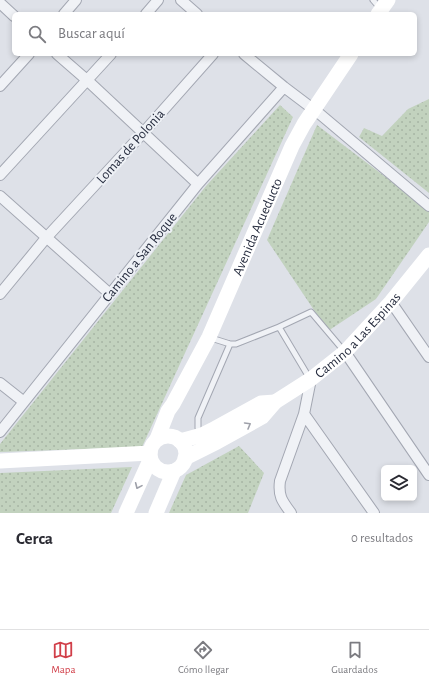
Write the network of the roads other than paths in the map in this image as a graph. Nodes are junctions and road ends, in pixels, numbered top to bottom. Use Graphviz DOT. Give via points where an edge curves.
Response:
graph roads {
  1 [pos="76,0"];
  2 [pos="158,0"];
  3 [pos="181,0"];
  4 [pos="0,4"];
  5 [pos="66,12"];
  6 [pos="148,12"];
  7 [pos="195,12"];
  8 [pos="12,14"];
  9 [pos="27,56"];
  10 [pos="59,56"];
  11 [pos="109,56"];
  12 [pos="211,56"];
  13 [pos="246,56"];
  14 [pos="350,56"];
  15 [pos="88,81"];
  16 [pos="0,86"];
  17 [pos="284,87"];
  18 [pos="314,109"];
  19 [pos="143,133"];
  20 [pos="0,175"];
  21 [pos="198,184"];
  22 [pos="0,196"];
  23 [pos="429,206"];
  24 [pos="46,238"];
  25 [pos="429,255"];
  26 [pos="0,294"];
  27 [pos="110,294"];
  28 [pos="391,302"];
  29 [pos="279,327"];
  30 [pos="208,337"];
  31 [pos="230,344"];
  32 [pos="345,352"];
  33 [pos="429,357"];
  34 [pos="311,379"];
  35 [pos="0,383"];
  36 [pos="24,402"];
  37 [pos="173,404"];
  38 [pos="304,414"];
  39 [pos="0,432"];
  40 [pos="157,439"];
  41 [pos="178,439"];
  42 [pos="205,441"];
  43 [pos="150,456"];
  44 [pos="185,458"];
  45 [pos="0,461"];
  46 [pos="174,471"];
  47 [pos="429,475"];
  48 [pos="126,513"];
  49 [pos="156,513"];
  50 [pos="291,513"];
  51 [pos="374,513"];
  1 -- 5 [label="street"];
  2 -- 6 [label="street"];
  3 -- 7 [label="street"];
  4 -- 8 [label="street"];
  9 -- 16 [label="street"];
  10 -- 15 [label="street"];
  11 -- 15 [label="street"];
  12 -- 19 [label="street, Lomas de Polonia"];
  13 -- 17 [label="street"];
  14 -- 18 [label="street, Avenida Acueducto"];
  15 -- 19 [label="street"];
  15 -- 20 [label="street"];
  17 -- 18 [label="street"];
  17 -- 21 [label="street, Camino a San Roque"];
  18 -- 23 [label="street"];
  18 -- 30 [label="street, Avenida Acueducto" via="292,146"];
  19 -- 21 [label="street"];
  19 -- 24 [label="street, Lomas de Polonia"];
  21 -- 27 [label="street, Camino a San Roque"];
  22 -- 24 [label="street"];
  24 -- 26 [label="street, Lomas de Polonia"];
  24 -- 27 [label="street"];
  25 -- 28 [label="street, Camino a Las Espinas"];
  27 -- 36 [label="street, Camino a San Roque"];
  28 -- 32 [label="street, Camino a Las Espinas"];
  28 -- 33 [label="street"];
  29 -- 31 [label="lane" via="244,342"];
  29 -- 32 [label="lane" via="311,312"];
  29 -- 34 [label="lane"];
  30 -- 31 [label="lane"];
  30 -- 37 [label="street, Avenida Acueducto"];
  31 -- 42 [label="lane" via="198,418 198,428"];
  32 -- 34 [label="street, Camino a Las Espinas"];
  32 -- 47 [label="street"];
  34 -- 38 [label="street"];
  34 -- 42 [label="street, Camino a Las Espinas" via="275,402 261,403"];
  35 -- 36 [label="street"];
  36 -- 39 [label="street, Camino a San Roque"];
  37 -- 40 [label="street, Avenida Acueducto"];
  37 -- 41 [label="street"];
  38 -- 50 [label="street" via="280,481 281,498"];
  38 -- 51 [label="street"];
  40 -- 41 [label="street" via="163,436"];
  40 -- 43 [label="street" via="153,443"];
  41 -- 42 [label="street, Camino a Las Espinas"];
  41 -- 44 [label="street" via="186,452"];
  42 -- 44 [label="street, Camino a Las Espinas"];
  43 -- 45 [label="street"];
  43 -- 46 [label="street" via="153,465 163,472"];
  43 -- 48 [label="street, one-way"];
  44 -- 46 [label="street" via="180,468"];
  46 -- 49 [label="street"];
}
